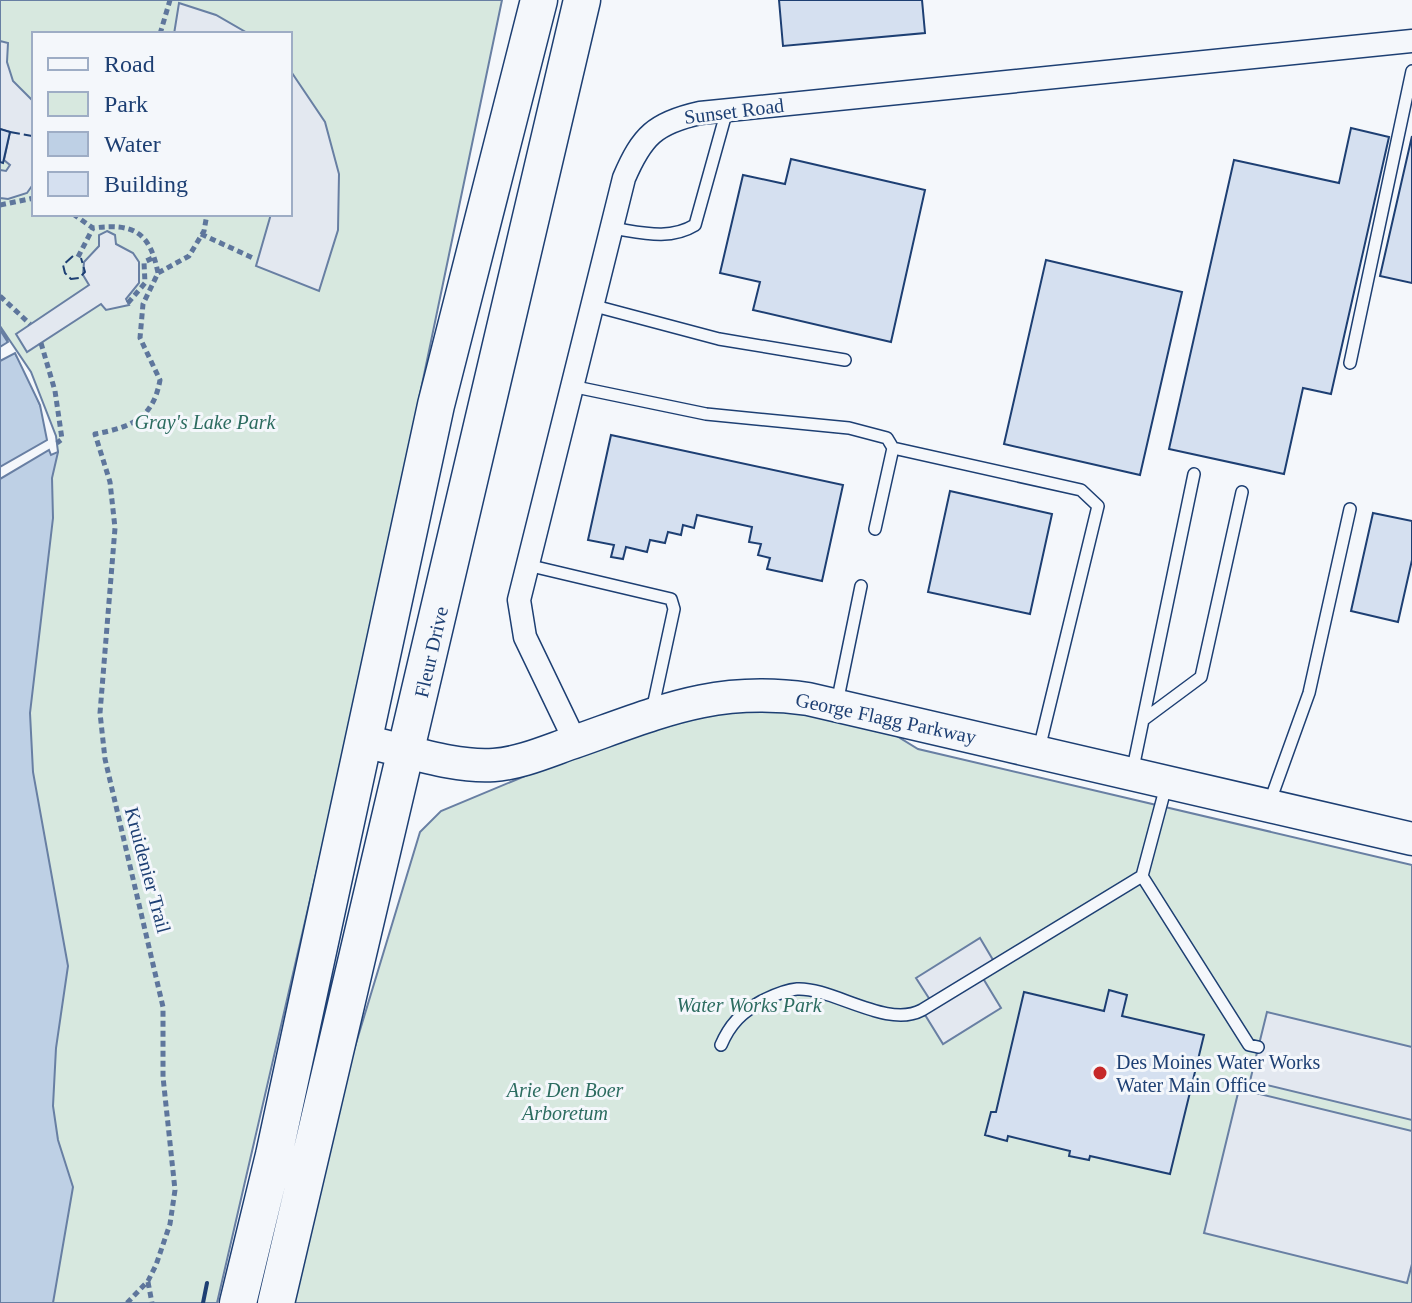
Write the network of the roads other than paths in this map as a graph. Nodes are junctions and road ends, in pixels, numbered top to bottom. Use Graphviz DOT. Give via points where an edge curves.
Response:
graph roads {
  1 [pos="539,0"];
  2 [pos="582,0"];
  3 [pos="1412,41"];
  4 [pos="1412,71"];
  5 [pos="727,110"];
  6 [pos="611,228"];
  7 [pos="591,305"];
  8 [pos="845,360"];
  9 [pos="1350,363"];
  10 [pos="571,386"];
  11 [pos="893,448"];
  12 [pos="1194,474"];
  13 [pos="1242,492"];
  14 [pos="1350,509"];
  15 [pos="875,529"];
  16 [pos="525,564"];
  17 [pos="861,586"];
  18 [pos="836,705"];
  19 [pos="651,715"];
  20 [pos="1143,720"];
  21 [pos="362,741"];
  22 [pos="575,741"];
  23 [pos="408,750"];
  24 [pos="1038,752"];
  25 [pos="1132,774"];
  26 [pos="1167,782"];
  27 [pos="1269,805"];
  28 [pos="1412,839"];
  29 [pos="1142,876"];
  30 [pos="721,1045"];
  31 [pos="1258,1047"];
  32 [pos="238,1303"];
  33 [pos="276,1303"];
  1 -- 21 [label="main road" via="436,405"];
  2 -- 23 [label="main road, Fleur Drive"];
  3 -- 5 [label="street, Sunset Road"];
  4 -- 9 [label="lane"];
  5 -- 6 [label="street, Sunset Road" via="671,119 651,132 624,178"];
  5 -- 6 [label="lane" via="695,225 667,236"];
  6 -- 7 [label="street, Sunset Road"];
  7 -- 8 [label="lane" via="719,339"];
  7 -- 10 [label="street, Sunset Road"];
  10 -- 11 [label="lane" via="706,414 849,428 887,438"];
  10 -- 16 [label="street, Sunset Road"];
  11 -- 15 [label="lane"];
  11 -- 24 [label="lane" via="1081,490 1098,506"];
  12 -- 20 [label="lane"];
  13 -- 20 [label="lane" via="1201,677"];
  14 -- 27 [label="lane" via="1309,693"];
  16 -- 19 [label="lane" via="671,599 674,609"];
  16 -- 22 [label="street, Sunset Road" via="520,620"];
  17 -- 18 [label="lane"];
  18 -- 19 [label="street, George Flagg Parkway" via="766,693 709,697"];
  18 -- 24 [label="street, George Flagg Parkway"];
  19 -- 22 [label="street, George Flagg Parkway"];
  20 -- 25 [label="lane"];
  21 -- 23 [label="street, George Flagg Parkway"];
  21 -- 32 [label="main road"];
  22 -- 23 [label="street, George Flagg Parkway" via="494,765"];
  23 -- 33 [label="main road, Fleur Drive"];
  24 -- 25 [label="street, George Flagg Parkway"];
  25 -- 26 [label="street, George Flagg Parkway"];
  26 -- 27 [label="street, George Flagg Parkway"];
  26 -- 29 [label="lane"];
  27 -- 28 [label="street, George Flagg Parkway"];
  29 -- 30 [label="lane" via="913,1015 873,1010 799,989 746,1010"];
  29 -- 31 [label="lane" via="1249,1045"];
}
